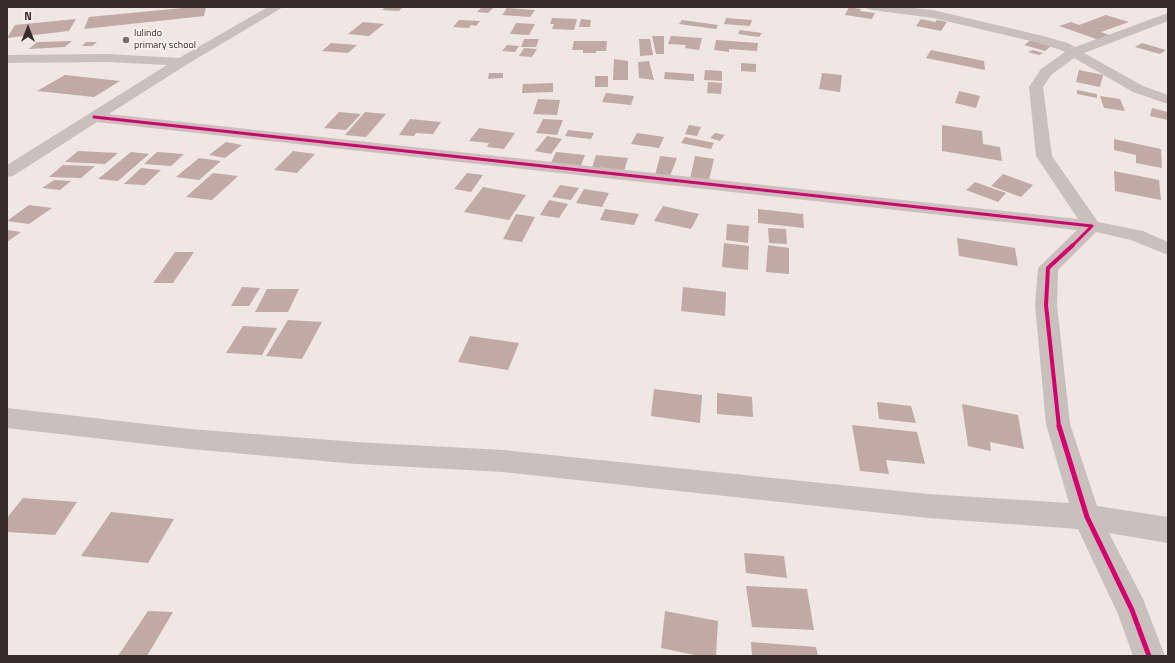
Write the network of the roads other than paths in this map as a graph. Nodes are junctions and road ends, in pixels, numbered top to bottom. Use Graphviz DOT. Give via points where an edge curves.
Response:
graph roads {
  1 [pos="276,7"];
  2 [pos="872,7"];
  3 [pos="1168,17"];
  4 [pos="1074,52"];
  5 [pos="7,59"];
  6 [pos="182,62"];
  7 [pos="1168,100"];
  8 [pos="94,117"];
  9 [pos="7,172"];
  10 [pos="1092,226"];
  11 [pos="1168,249"];
  12 [pos="7,418"];
  13 [pos="1087,517"];
  14 [pos="1168,530"];
  15 [pos="1149,656"];
  1 -- 6 [label="street"];
  2 -- 4 [label="street" via="933,14 969,22 1039,39"];
  3 -- 4 [label="street"];
  4 -- 7 [label="street" via="1138,89"];
  4 -- 10 [label="street" via="1046,72 1036,87 1044,156"];
  5 -- 6 [label="street" via="107,58"];
  6 -- 8 [label="street"];
  8 -- 9 [label="street"];
  8 -- 10 [label="street"];
  10 -- 11 [label="street" via="1136,235"];
  10 -- 13 [label="street" via="1048,268 1046,305 1058,424"];
  12 -- 13 [label="street" via="190,439 356,453 503,461 928,506"];
  13 -- 14 [label="street"];
  13 -- 15 [label="street" via="1132,610"];
}
